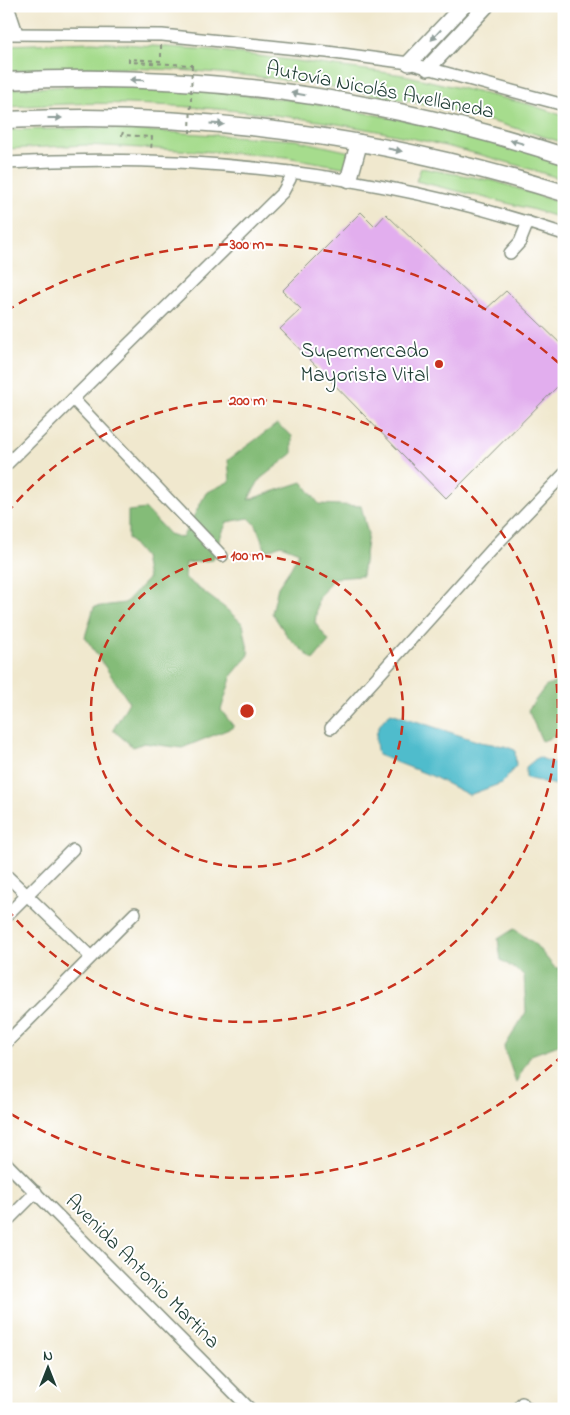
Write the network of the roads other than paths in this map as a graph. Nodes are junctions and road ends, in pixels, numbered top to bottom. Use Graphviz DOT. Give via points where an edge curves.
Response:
graph roads {
  1 [pos="8,6"];
  2 [pos="462,6"];
  3 [pos="486,6"];
  4 [pos="11,34"];
  5 [pos="409,63"];
  6 [pos="428,68"];
  7 [pos="6,82"];
  8 [pos="564,106"];
  9 [pos="6,120"];
  10 [pos="359,143"];
  11 [pos="564,156"];
  12 [pos="6,163"];
  13 [pos="291,172"];
  14 [pos="348,179"];
  15 [pos="564,194"];
  16 [pos="528,222"];
  17 [pos="564,234"];
  18 [pos="510,252"];
  19 [pos="73,399"];
  20 [pos="6,465"];
  21 [pos="564,474"];
  22 [pos="222,556"];
  23 [pos="331,728"];
  24 [pos="73,848"];
  25 [pos="6,875"];
  26 [pos="27,895"];
  27 [pos="135,913"];
  28 [pos="6,916"];
  29 [pos="91,957"];
  30 [pos="6,1043"];
  31 [pos="6,1163"];
  32 [pos="36,1192"];
  33 [pos="6,1222"];
  34 [pos="250,1409"];
  35 [pos="517,1409"];
  36 [pos="528,1409"];
  1 -- 4 [label="street"];
  2 -- 5 [label="main road, one-way"];
  3 -- 6 [label="main road"];
  4 -- 5 [label="street" via="162,34"];
  5 -- 6 [label="street"];
  6 -- 8 [label="street"];
  11 -- 7 [label="highway, Autovía Nicolás Avellaneda, one-way" via="459,126 365,105 278,91 176,81"];
  9 -- 10 [label="highway, one-way" via="177,121 268,128"];
  10 -- 14 [label="highway"];
  10 -- 15 [label="highway, one-way" via="454,163"];
  12 -- 13 [label="street" via="151,161"];
  13 -- 14 [label="street"];
  13 -- 19 [label="street" via="283,192"];
  14 -- 16 [label="street" via="469,205"];
  16 -- 17 [label="street"];
  16 -- 18 [label="street" via="520,242"];
  19 -- 20 [label="street"];
  19 -- 22 [label="street"];
  21 -- 23 [label="street"];
  24 -- 26 [label="street"];
  25 -- 26 [label="street"];
  26 -- 28 [label="street"];
  26 -- 29 [label="street"];
  27 -- 29 [label="street"];
  29 -- 30 [label="street"];
  31 -- 32 [label="street, Avenida Antonio Martina"];
  32 -- 33 [label="street"];
  32 -- 34 [label="street, Avenida Antonio Martina"];
  35 -- 36 [label="street" via="522,1403"];
}
